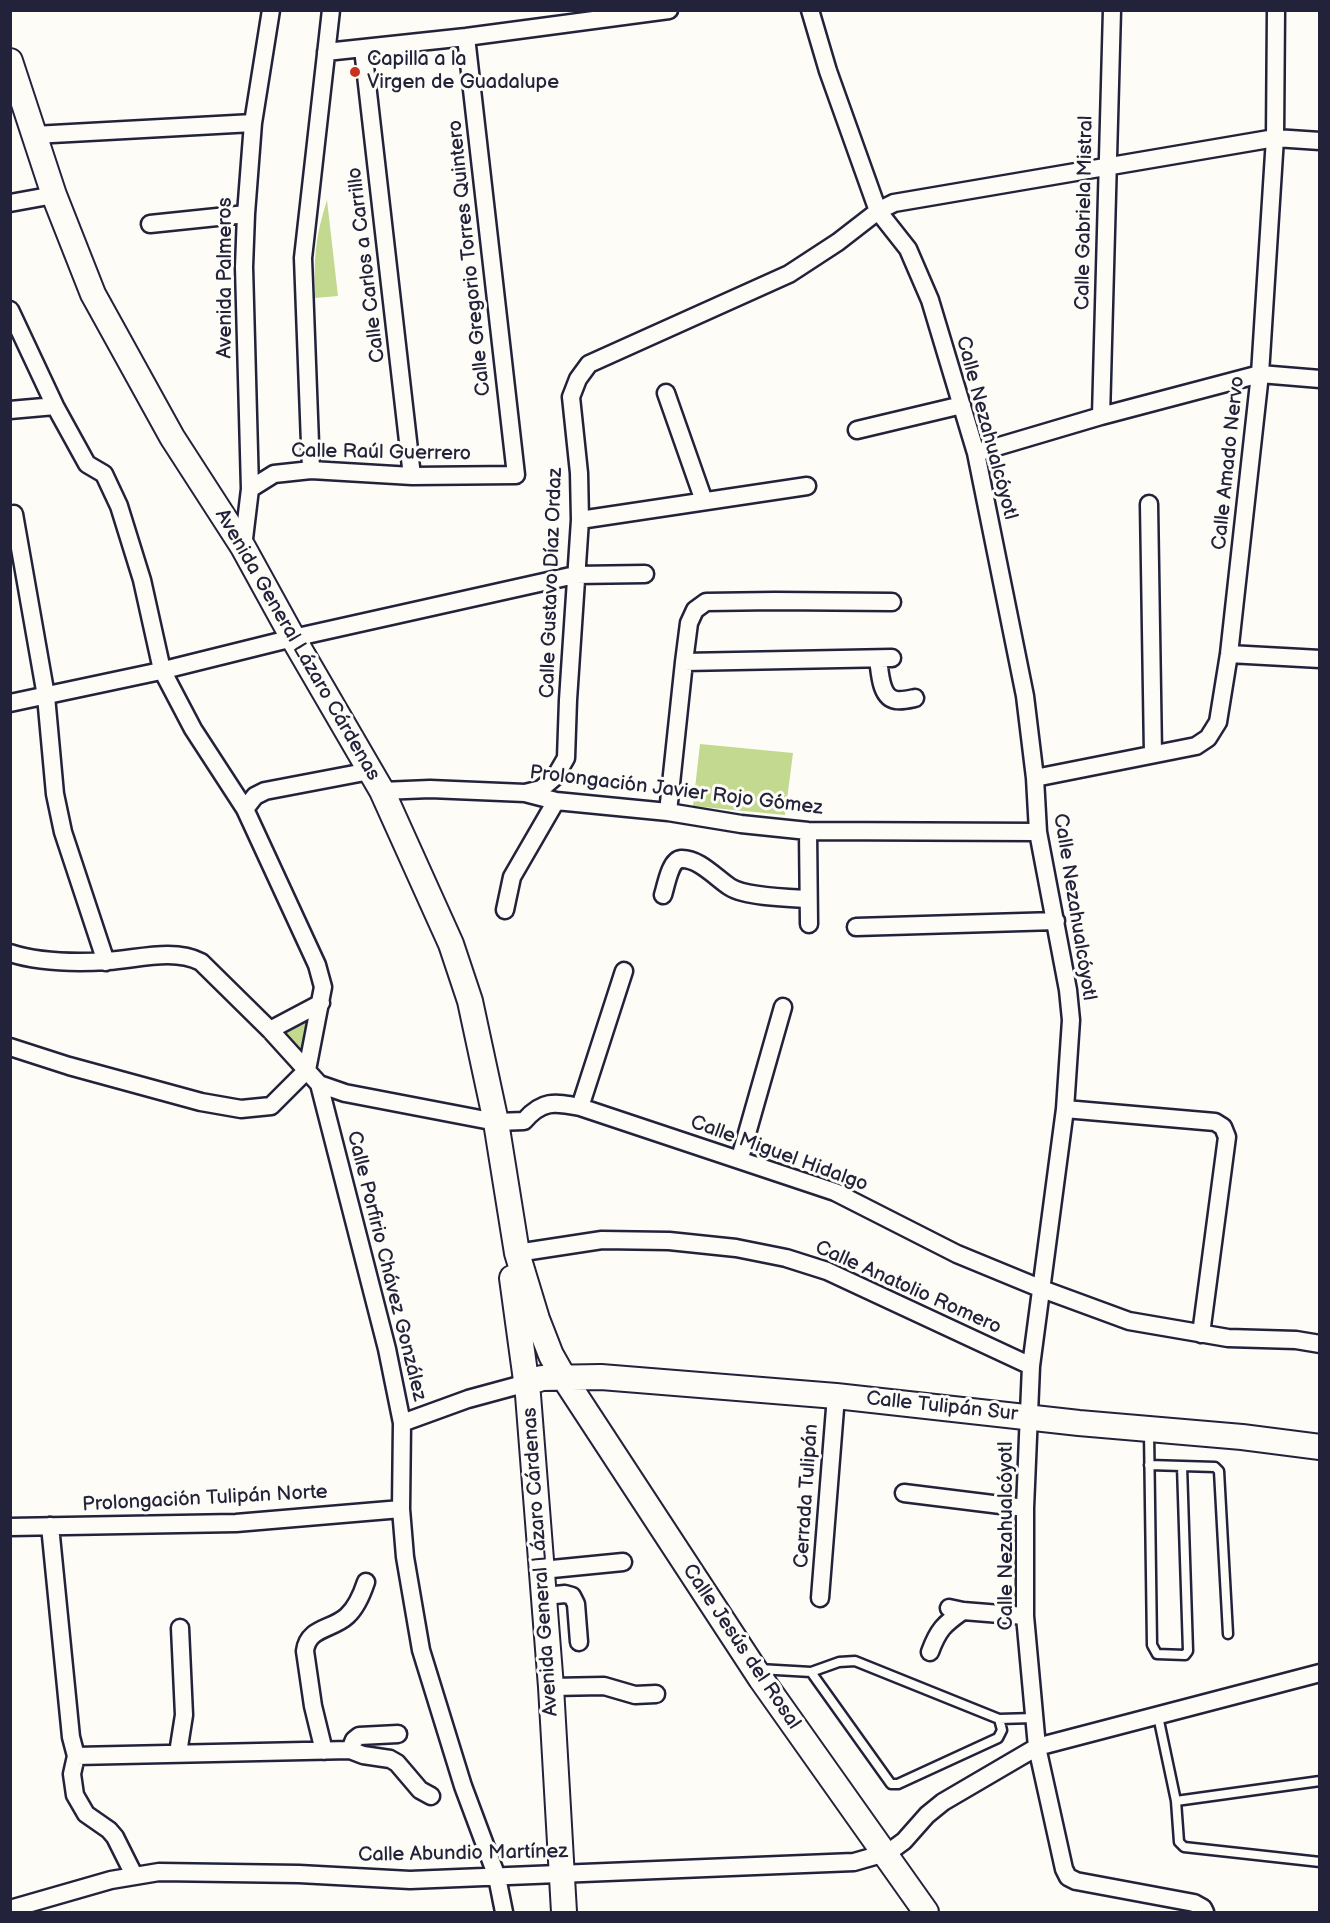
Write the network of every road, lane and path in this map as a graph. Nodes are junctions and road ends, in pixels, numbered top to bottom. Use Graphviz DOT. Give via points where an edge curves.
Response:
graph roads {
  1 [pos="271,10"];
  2 [pos="332,10"];
  3 [pos="669,10"];
  4 [pos="810,10"];
  5 [pos="1112,10"];
  6 [pos="1276,10"];
  7 [pos="466,37"];
  8 [pos="363,50"];
  9 [pos="326,52"];
  10 [pos="10,61"];
  11 [pos="253,123"];
  12 [pos="34,135"];
  13 [pos="1275,138"];
  14 [pos="1320,141"];
  15 [pos="1107,166"];
  16 [pos="54,195"];
  17 [pos="10,203"];
  18 [pos="878,211"];
  19 [pos="246,214"];
  20 [pos="150,224"];
  21 [pos="10,310"];
  22 [pos="1260,374"];
  23 [pos="1320,379"];
  24 [pos="666,393"];
  25 [pos="962,405"];
  26 [pos="55,406"];
  27 [pos="10,410"];
  28 [pos="1101,416"];
  29 [pos="857,430"];
  30 [pos="976,453"];
  31 [pos="311,470"];
  32 [pos="516,475"];
  33 [pos="412,476"];
  34 [pos="807,486"];
  35 [pos="250,489"];
  36 [pos="704,501"];
  37 [pos="1149,504"];
  38 [pos="14,514"];
  39 [pos="580,520"];
  40 [pos="243,547"];
  41 [pos="645,574"];
  42 [pos="575,575"];
  43 [pos="892,602"];
  44 [pos="292,638"];
  45 [pos="1229,654"];
  46 [pos="1320,659"];
  47 [pos="684,662"];
  48 [pos="162,670"];
  49 [pos="46,696"];
  50 [pos="915,698"];
  51 [pos="10,703"];
  52 [pos="1153,754"];
  53 [pos="1035,778"];
  54 [pos="376,781"];
  55 [pos="525,793"];
  56 [pos="556,801"];
  57 [pos="245,809"];
  58 [pos="668,812"];
  59 [pos="808,831"];
  60 [pos="1038,832"];
  61 [pos="663,895"];
  62 [pos="808,899"];
  63 [pos="505,910"];
  64 [pos="1056,921"];
  65 [pos="809,924"];
  66 [pos="856,927"];
  67 [pos="10,953"];
  68 [pos="106,962"];
  69 [pos="624,971"];
  70 [pos="321,1003"];
  71 [pos="783,1007"];
  72 [pos="270,1030"];
  73 [pos="10,1047"];
  74 [pos="307,1070"];
  75 [pos="320,1084"];
  76 [pos="580,1107"];
  77 [pos="1065,1109"];
  78 [pos="496,1122"];
  79 [pos="740,1158"];
  80 [pos="517,1253"];
  81 [pos="1042,1289"];
  82 [pos="1201,1334"];
  83 [pos="1320,1344"];
  84 [pos="1030,1366"];
  85 [pos="564,1377"];
  86 [pos="527,1383"];
  87 [pos="836,1396"];
  88 [pos="1029,1416"];
  89 [pos="402,1424"];
  90 [pos="1149,1429"];
  91 [pos="1320,1447"];
  92 [pos="1149,1464"];
  93 [pos="1182,1466"];
  94 [pos="904,1493"];
  95 [pos="1025,1508"];
  96 [pos="401,1509"];
  97 [pos="50,1526"];
  98 [pos="10,1527"];
  99 [pos="623,1562"];
  100 [pos="542,1570"];
  101 [pos="366,1582"];
  102 [pos="545,1596"];
  103 [pos="820,1598"];
  104 [pos="1025,1616"];
  105 [pos="180,1628"];
  106 [pos="1228,1634"];
  107 [pos="579,1642"];
  108 [pos="930,1652"];
  109 [pos="754,1668"];
  110 [pos="811,1672"];
  111 [pos="1320,1673"];
  112 [pos="551,1687"];
  113 [pos="656,1694"];
  114 [pos="1158,1716"];
  115 [pos="999,1719"];
  116 [pos="1034,1719"];
  117 [pos="398,1734"];
  118 [pos="1037,1748"];
  119 [pos="350,1750"];
  120 [pos="324,1751"];
  121 [pos="178,1754"];
  122 [pos="76,1756"];
  123 [pos="1320,1781"];
  124 [pos="431,1796"];
  125 [pos="1176,1801"];
  126 [pos="884,1855"];
  127 [pos="1320,1862"];
  128 [pos="561,1874"];
  129 [pos="134,1875"];
  130 [pos="497,1877"];
  131 [pos="38,1907"];
  132 [pos="10,1909"];
  133 [pos="1204,1910"];
  134 [pos="504,1912"];
  135 [pos="564,1912"];
  136 [pos="926,1912"];
  1 -- 11 [label="street, Avenida Palmeros"];
  2 -- 9 [label="street"];
  3 -- 7 [label="street"];
  4 -- 18 [label="street, Calle Nezahualcóyotl"];
  5 -- 15 [label="street, Calle Gabriela Mistral"];
  6 -- 13 [label="street, Calle Amado Nervo"];
  7 -- 8 [label="street"];
  7 -- 32 [label="street, Calle Gregorio Torres Quintero"];
  8 -- 9 [label="street"];
  8 -- 33 [label="street, Calle Carlos a Carrillo"];
  9 -- 31 [label="street" via="303,258"];
  10 -- 12 [label="street, Avenida General Lázaro Cárdenas"];
  11 -- 12 [label="street"];
  11 -- 19 [label="street, Avenida Palmeros"];
  12 -- 16 [label="street, Avenida General Lázaro Cárdenas"];
  13 -- 14 [label="street, Calle Gustavo Díaz Ordaz"];
  13 -- 15 [label="street, Calle Gustavo Díaz Ordaz"];
  13 -- 22 [label="street, Calle Amado Nervo"];
  15 -- 18 [label="street, Calle Gustavo Díaz Ordaz" via="909,199"];
  15 -- 28 [label="street, Calle Gabriela Mistral"];
  16 -- 17 [label="street"];
  16 -- 40 [label="street, Avenida General Lázaro Cárdenas" via="93,294 172,437"];
  18 -- 25 [label="street, Calle Nezahualcóyotl" via="908,249 930,300"];
  18 -- 39 [label="street, Calle Gustavo Díaz Ordaz" via="789,274 589,364 571,397"];
  19 -- 20 [label="street"];
  19 -- 35 [label="street, Avenida Palmeros"];
  21 -- 26 [label="street"];
  22 -- 23 [label="street"];
  22 -- 28 [label="street"];
  22 -- 45 [label="street, Calle Amado Nervo"];
  24 -- 36 [label="street"];
  25 -- 29 [label="street"];
  25 -- 30 [label="street, Calle Nezahualcóyotl"];
  26 -- 27 [label="street"];
  26 -- 48 [label="street" via="87,464 104,474 119,506 142,580"];
  28 -- 30 [label="street"];
  30 -- 53 [label="street, Calle Nezahualcóyotl" via="1026,696"];
  31 -- 33 [label="street, Calle Raúl Guerrero"];
  31 -- 35 [label="street, Calle Raúl Guerrero" via="274,474"];
  32 -- 33 [label="street, Calle Raúl Guerrero"];
  34 -- 36 [label="street"];
  35 -- 40 [label="street, Avenida Palmeros"];
  36 -- 39 [label="street"];
  37 -- 52 [label="street"];
  38 -- 49 [label="street"];
  39 -- 42 [label="street, Calle Gustavo Díaz Ordaz"];
  40 -- 44 [label="street, Avenida General Lázaro Cárdenas"];
  41 -- 42 [label="street"];
  42 -- 44 [label="street"];
  42 -- 55 [label="street, Calle Gustavo Díaz Ordaz" via="566,758 555,777 541,789"];
  43 -- 47 [label="street" via="706,603 695,610 689,624"];
  44 -- 48 [label="street"];
  44 -- 54 [label="street, Avenida General Lázaro Cárdenas"];
  45 -- 46 [label="street"];
  45 -- 52 [label="street, Calle Amado Nervo" via="1218,722 1209,738 1196,746"];
  47 -- 50 [label="street" via="885,658 881,683 887,695 895,700"];
  47 -- 58 [label="street"];
  48 -- 49 [label="street"];
  48 -- 57 [label="street" via="193,729"];
  49 -- 51 [label="street"];
  49 -- 68 [label="street" via="55,794 63,831"];
  52 -- 53 [label="street, Calle Amado Nervo"];
  53 -- 60 [label="street, Calle Nezahualcóyotl"];
  54 -- 55 [label="street, Prolongación Javier Rojo Gómez" via="430,789"];
  54 -- 57 [label="street, Prolongación Javier Rojo Gómez" via="265,791"];
  54 -- 78 [label="street, Avenida General Lázaro Cárdenas" via="452,944 470,1001"];
  55 -- 56 [label="street, Prolongación Javier Rojo Gómez"];
  56 -- 58 [label="street, Prolongación Javier Rojo Gómez"];
  56 -- 63 [label="street" via="512,876"];
  57 -- 70 [label="street" via="316,965 323,987"];
  58 -- 59 [label="street, Prolongación Javier Rojo Gómez"];
  59 -- 60 [label="street, Prolongación Javier Rojo Gómez"];
  59 -- 62 [label="street"];
  60 -- 64 [label="street, Calle Nezahualcóyotl"];
  61 -- 62 [label="street" via="672,868 681,859 696,863 732,889"];
  62 -- 65 [label="street"];
  64 -- 66 [label="street"];
  64 -- 77 [label="street, Calle Nezahualcóyotl" via="1071,1020"];
  67 -- 68 [label="street" via="50,961"];
  68 -- 72 [label="street" via="189,956 201,962"];
  69 -- 76 [label="street"];
  70 -- 72 [label="street"];
  70 -- 74 [label="street"];
  71 -- 79 [label="street"];
  72 -- 74 [label="street"];
  73 -- 74 [label="street" via="201,1102 241,1109 271,1106"];
  74 -- 75 [label="street"];
  75 -- 78 [label="street, Calle Miguel Hidalgo" via="345,1093"];
  75 -- 89 [label="street, Calle Porfirio Chávez González" via="387,1349"];
  76 -- 78 [label="street, Calle Miguel Hidalgo" via="543,1105 524,1121"];
  76 -- 79 [label="street, Calle Miguel Hidalgo"];
  77 -- 81 [label="street, Calle Nezahualcóyotl"];
  77 -- 82 [label="street" via="1215,1122 1223,1126 1227,1137"];
  78 -- 80 [label="street, Avenida General Lázaro Cárdenas"];
  79 -- 81 [label="street, Calle Miguel Hidalgo" via="836,1192 957,1254"];
  80 -- 84 [label="street, Calle Anatolio Romero" via="602,1240 669,1241 786,1258 827,1271"];
  80 -- 85 [label="street, Avenida General Lázaro Cárdenas" via="537,1319"];
  80 -- 86 [label="street, Avenida General Lázaro Cárdenas" via="512,1266 513,1286"];
  81 -- 82 [label="street, Calle Miguel Hidalgo" via="1129,1321"];
  81 -- 84 [label="street, Calle Nezahualcóyotl"];
  82 -- 83 [label="street, Calle Miguel Hidalgo"];
  84 -- 88 [label="street, Calle Nezahualcóyotl"];
  85 -- 86 [label="street, Calle Tulipán Sur"];
  85 -- 87 [label="street, Calle Tulipán Sur"];
  85 -- 109 [label="street, Calle Jesús del Rosal"];
  86 -- 89 [label="street" via="468,1399"];
  86 -- 100 [label="street, Avenida General Lázaro Cárdenas"];
  87 -- 88 [label="street, Calle Tulipán Sur"];
  87 -- 103 [label="street, Cerrada Tulipán"];
  88 -- 90 [label="street, Calle Tulipán Sur"];
  88 -- 95 [label="street, Calle Nezahualcóyotl"];
  89 -- 96 [label="street, Calle Porfirio Chávez González"];
  90 -- 91 [label="street, Calle Tulipán Sur"];
  90 -- 92 [label="lane"];
  92 -- 93 [label="lane"];
  92 -- 93 [label="lane" via="1152,1645 1156,1654 1185,1655 1188,1651"];
  93 -- 106 [label="lane" via="1215,1467 1219,1471"];
  94 -- 95 [label="street"];
  95 -- 104 [label="street, Calle Nezahualcóyotl"];
  96 -- 97 [label="street, Prolongación Tulipán Norte" via="236,1523"];
  96 -- 130 [label="street, Calle Porfirio Chávez González" via="421,1650 462,1786"];
  97 -- 98 [label="street, Prolongación Tulipán Norte"];
  97 -- 122 [label="street"];
  99 -- 100 [label="street"];
  100 -- 102 [label="street, Avenida General Lázaro Cárdenas"];
  101 -- 120 [label="street" via="363,1594 345,1618 310,1636 306,1642 313,1706"];
  102 -- 107 [label="street" via="572,1596"];
  102 -- 112 [label="street, Avenida General Lázaro Cárdenas"];
  104 -- 108 [label="street" via="956,1610 936,1635"];
  104 -- 116 [label="street, Calle Nezahualcóyotl"];
  105 -- 121 [label="street" via="184,1715"];
  109 -- 110 [label="lane"];
  109 -- 126 [label="street, Calle Jesús del Rosal"];
  110 -- 115 [label="lane" via="855,1661"];
  110 -- 115 [label="lane" via="891,1784 998,1738 1002,1730"];
  111 -- 114 [label="street"];
  112 -- 113 [label="street" via="604,1686 635,1695"];
  112 -- 128 [label="street, Avenida General Lázaro Cárdenas"];
  114 -- 118 [label="street"];
  114 -- 125 [label="lane"];
  115 -- 116 [label="lane"];
  116 -- 118 [label="street, Calle Nezahualcóyotl"];
  117 -- 119 [label="street" via="359,1736"];
  118 -- 126 [label="street" via="943,1802"];
  118 -- 133 [label="street, Calle Nezahualcóyotl" via="1068,1877 1194,1903"];
  119 -- 120 [label="street"];
  119 -- 124 [label="street" via="397,1762 420,1790"];
  120 -- 121 [label="street"];
  121 -- 122 [label="street"];
  122 -- 129 [label="street" via="72,1774 79,1804 116,1838"];
  123 -- 125 [label="lane"];
  125 -- 127 [label="lane" via="1179,1842 1184,1847"];
  126 -- 128 [label="street, Calle Abundio Martínez" via="854,1863"];
  126 -- 136 [label="street, Calle Jesús del Rosal"];
  128 -- 130 [label="street, Calle Abundio Martínez"];
  128 -- 135 [label="street, Avenida General Lázaro Cárdenas"];
  129 -- 130 [label="street, Calle Abundio Martínez" via="299,1874 410,1880"];
  129 -- 131 [label="street, Calle Abundio Martínez"];
  130 -- 134 [label="street, Calle Porfirio Chávez González"];
  131 -- 132 [label="street, Calle Abundio Martínez"];
}
